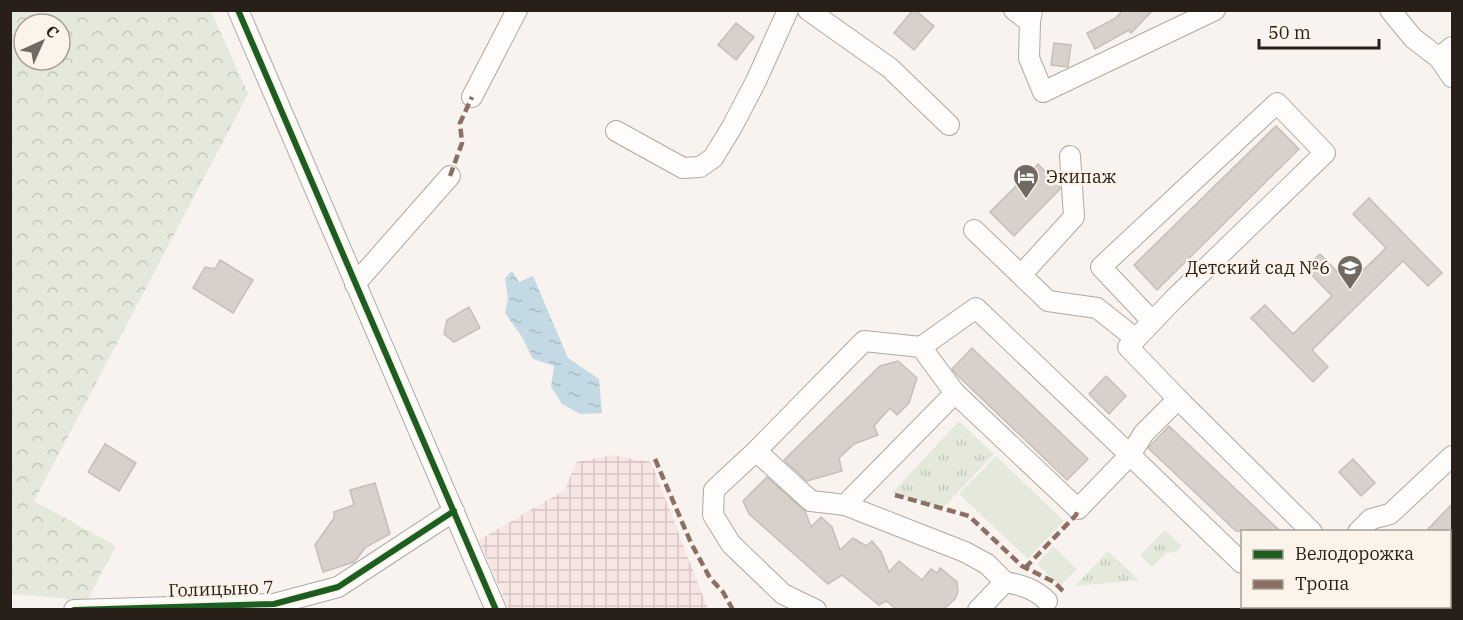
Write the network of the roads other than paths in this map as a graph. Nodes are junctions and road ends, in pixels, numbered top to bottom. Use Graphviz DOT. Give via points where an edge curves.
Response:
graph roads {
  1 [pos="238,10"];
  2 [pos="517,10"];
  3 [pos="788,10"];
  4 [pos="808,10"];
  5 [pos="1215,10"];
  6 [pos="1390,10"];
  7 [pos="1025,14"];
  8 [pos="1446,53"];
  9 [pos="1452,77"];
  10 [pos="472,97"];
  11 [pos="949,125"];
  12 [pos="616,131"];
  13 [pos="1070,156"];
  14 [pos="450,176"];
  15 [pos="974,230"];
  16 [pos="1021,275"];
  17 [pos="355,284"];
  18 [pos="1152,321"];
  19 [pos="1136,339"];
  20 [pos="921,347"];
  21 [pos="955,393"];
  22 [pos="1178,399"];
  23 [pos="756,451"];
  24 [pos="1130,455"];
  25 [pos="1452,456"];
  26 [pos="845,505"];
  27 [pos="454,511"];
  28 [pos="1311,530"];
  29 [pos="1359,530"];
  30 [pos="1241,562"];
  31 [pos="1005,582"];
  32 [pos="1048,607"];
  33 [pos="86,609"];
  34 [pos="496,609"];
  35 [pos="816,609"];
  36 [pos="978,609"];
  1 -- 17 [label="street"];
  2 -- 10 [label="street"];
  3 -- 12 [label="street" via="732,127 706,163 683,168"];
  4 -- 11 [label="street" via="890,68"];
  5 -- 7 [label="street" via="1043,92 1029,57"];
  6 -- 8 [label="street" via="1413,38"];
  8 -- 9 [label="street"];
  13 -- 16 [label="street" via="1074,217"];
  14 -- 17 [label="street"];
  15 -- 16 [label="street"];
  16 -- 19 [label="street" via="1048,301 1097,308"];
  17 -- 27 [label="street"];
  18 -- 18 [label="street" via="1101,267 1277,103 1325,153"];
  18 -- 19 [label="street"];
  19 -- 22 [label="street" via="1128,347"];
  20 -- 21 [label="street"];
  20 -- 23 [label="street" via="864,341"];
  20 -- 24 [label="street" via="976,308"];
  21 -- 24 [label="street" via="1078,509"];
  21 -- 26 [label="street"];
  22 -- 24 [label="street" via="1144,433"];
  22 -- 28 [label="street"];
  23 -- 26 [label="street" via="811,501"];
  23 -- 35 [label="street" via="714,489 713,514 730,544 783,594"];
  24 -- 30 [label="street"];
  25 -- 29 [label="street" via="1390,514 1371,519"];
  26 -- 31 [label="street" via="965,552 987,564"];
  27 -- 33 [label="street, Голицыно 7" via="338,587 274,604"];
  27 -- 34 [label="street"];
  31 -- 32 [label="street" via="1039,593"];
  31 -- 36 [label="street"];
}
